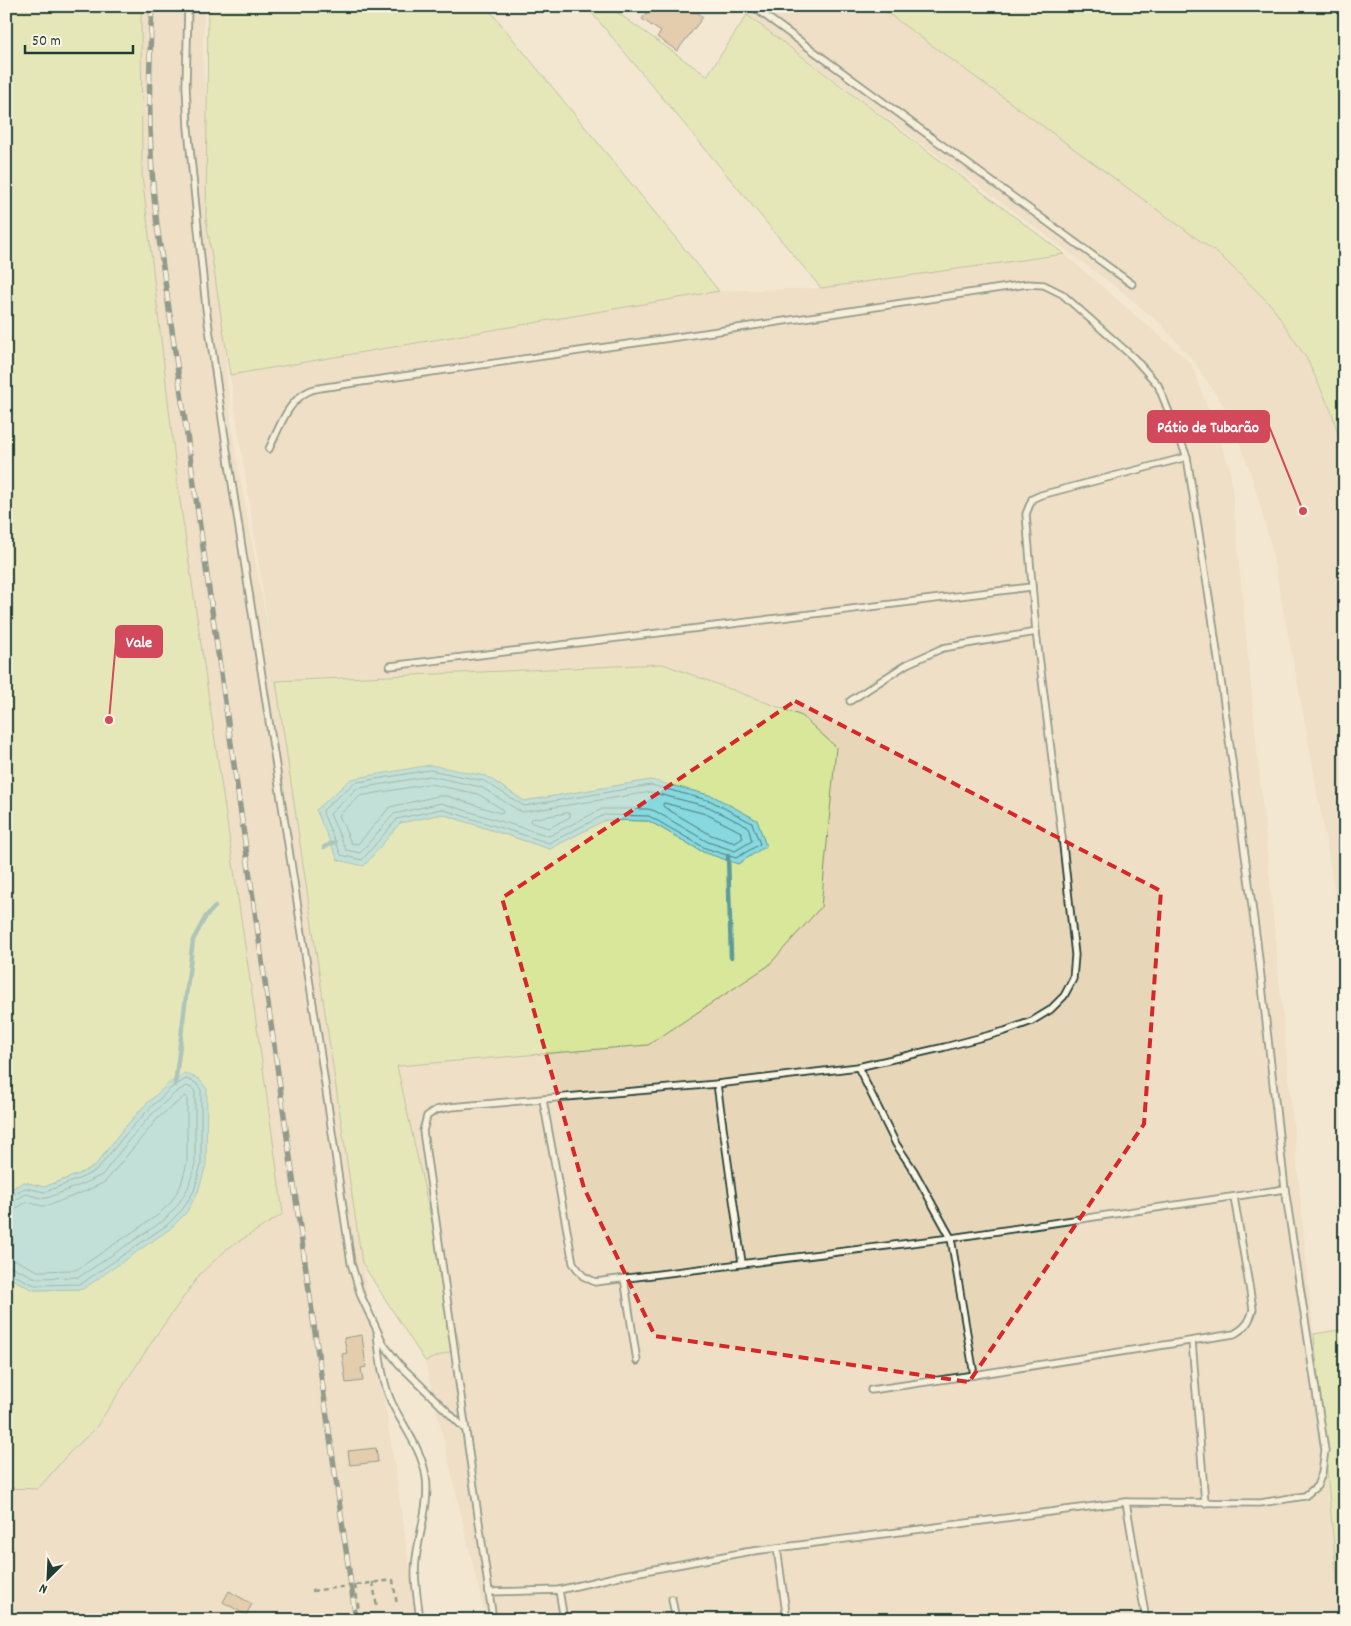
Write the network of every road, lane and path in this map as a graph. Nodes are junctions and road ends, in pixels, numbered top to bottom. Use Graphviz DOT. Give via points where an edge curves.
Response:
graph roads {
  1 [pos="188,6"];
  2 [pos="752,6"];
  3 [pos="1132,284"];
  4 [pos="269,449"];
  5 [pos="1186,458"];
  6 [pos="1031,586"];
  7 [pos="1036,632"];
  8 [pos="390,666"];
  9 [pos="850,701"];
  10 [pos="858,1067"];
  11 [pos="717,1084"];
  12 [pos="543,1100"];
  13 [pos="1285,1189"];
  14 [pos="1234,1197"];
  15 [pos="951,1238"];
  16 [pos="742,1264"];
  17 [pos="624,1278"];
  18 [pos="376,1330"];
  19 [pos="1192,1341"];
  20 [pos="637,1361"];
  21 [pos="974,1374"];
  22 [pos="871,1390"];
  23 [pos="466,1430"];
  24 [pos="1126,1502"];
  25 [pos="1205,1503"];
  26 [pos="777,1548"];
  27 [pos="373,1582"];
  28 [pos="356,1585"];
  29 [pos="559,1590"];
  30 [pos="312,1591"];
  31 [pos="489,1592"];
  32 [pos="672,1600"];
  33 [pos="397,1605"];
  34 [pos="377,1608"];
  35 [pos="359,1611"];
  36 [pos="420,1620"];
  37 [pos="493,1620"];
  38 [pos="564,1620"];
  39 [pos="676,1620"];
  40 [pos="787,1620"];
  41 [pos="1146,1620"];
  1 -- 18 [label="lane" via="186,86 189,137 204,288 223,425 348,1246 361,1296"];
  2 -- 3 [label="lane"];
  4 -- 5 [label="lane" via="296,399 309,391 1027,284 1044,285 1062,294 1134,358 1158,385"];
  5 -- 6 [label="lane" via="1032,499 1026,514"];
  5 -- 13 [label="lane" via="1212,616 1257,942"];
  6 -- 7 [label="lane"];
  6 -- 8 [label="lane"];
  7 -- 9 [label="lane" via="943,648 907,664"];
  7 -- 10 [label="lane" via="1075,955 1073,979 1064,996 1032,1021 945,1047"];
  10 -- 11 [label="lane"];
  10 -- 15 [label="lane" via="896,1144"];
  11 -- 12 [label="lane"];
  11 -- 16 [label="lane"];
  12 -- 17 [label="lane" via="573,1263 583,1276 595,1282"];
  12 -- 23 [label="lane" via="436,1110 427,1116 423,1131"];
  13 -- 14 [label="lane"];
  13 -- 25 [label="lane" via="1325,1450 1322,1473 1317,1486 1305,1496 1260,1503"];
  14 -- 15 [label="lane"];
  14 -- 19 [label="lane" via="1253,1309 1250,1320 1234,1334"];
  15 -- 16 [label="lane"];
  15 -- 21 [label="lane"];
  16 -- 17 [label="lane"];
  17 -- 20 [label="lane"];
  18 -- 23 [label="lane" via="399,1364"];
  18 -- 36 [label="lane" via="388,1392 416,1448 426,1478 415,1562"];
  19 -- 21 [label="lane"];
  19 -- 25 [label="lane"];
  21 -- 22 [label="lane"];
  23 -- 31 [label="lane"];
  24 -- 25 [label="lane"];
  24 -- 26 [label="lane"];
  24 -- 41 [label="lane"];
  26 -- 29 [label="lane" via="623,1575"];
  26 -- 40 [label="lane"];
  27 -- 28 [label="path, bridge"];
  27 -- 33 [label="path, bridge" via="393,1580"];
  27 -- 34 [label="path"];
  28 -- 30 [label="path, bridge"];
  28 -- 35 [label="path"];
  29 -- 31 [label="lane"];
  29 -- 38 [label="lane"];
  31 -- 37 [label="lane"];
  32 -- 39 [label="lane"];
}
